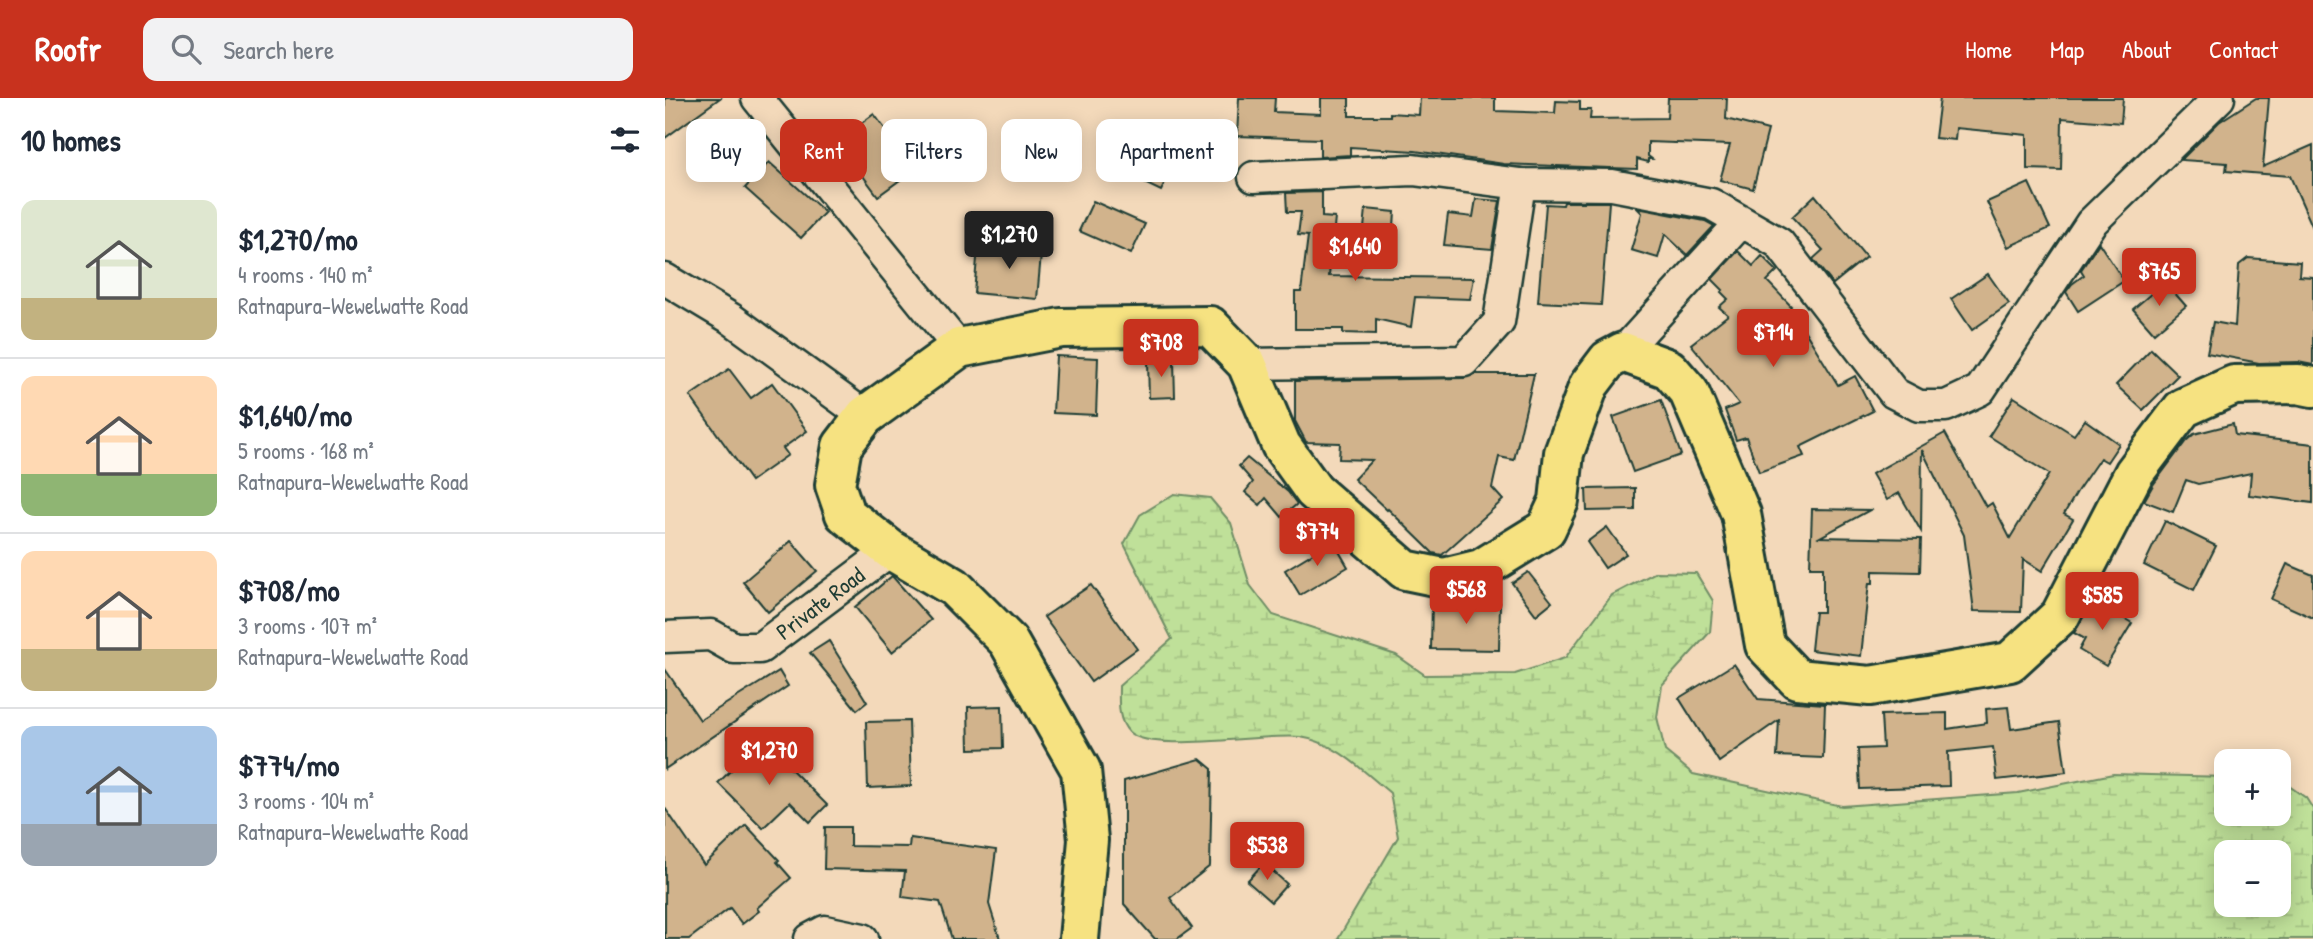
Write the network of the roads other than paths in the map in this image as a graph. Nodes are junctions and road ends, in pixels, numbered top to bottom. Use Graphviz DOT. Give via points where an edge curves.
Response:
graph roads {
  1 [pos="757,98"];
  2 [pos="2219,98"];
  3 [pos="1254,177"];
  4 [pos="1521,184"];
  5 [pos="1741,222"];
  6 [pos="665,279"];
  7 [pos="959,348"];
  8 [pos="1623,352"];
  9 [pos="1247,364"];
  10 [pos="2313,387"];
  11 [pos="865,416"];
  12 [pos="891,550"];
  13 [pos="665,637"];
  14 [pos="810,939"];
  15 [pos="863,939"];
  16 [pos="1079,939"];
  1 -- 7 [label="street"];
  2 -- 5 [label="street" via="2091,223 1980,390 1946,406 1919,406 1894,393 1779,243"];
  3 -- 4 [label="street" via="1413,170"];
  4 -- 5 [label="street" via="1612,184 1711,204"];
  4 -- 9 [label="street" via="1499,322 1464,361"];
  5 -- 8 [label="street"];
  6 -- 11 [label="street" via="730,317"];
  7 -- 9 [label="main road" via="1061,328 1210,326"];
  7 -- 11 [label="main road"];
  8 -- 9 [label="main road" via="1608,360 1590,385 1564,453 1559,501 1546,529 1481,569 1444,578 1405,570 1314,491 1281,444"];
  8 -- 10 [label="main road" via="1669,369 1689,391 1741,514 1765,645 1797,678 1870,686 2010,662 2060,616 2134,473 2183,408 2234,385"];
  11 -- 12 [label="main road" via="842,446 835,485 845,514"];
  12 -- 13 [label="street, Private Road" via="760,648 734,648 711,635"];
  12 -- 16 [label="main road" via="954,587 1008,641 1081,770 1089,840"];
  14 -- 15 [label="street" via="825,932"];
}
